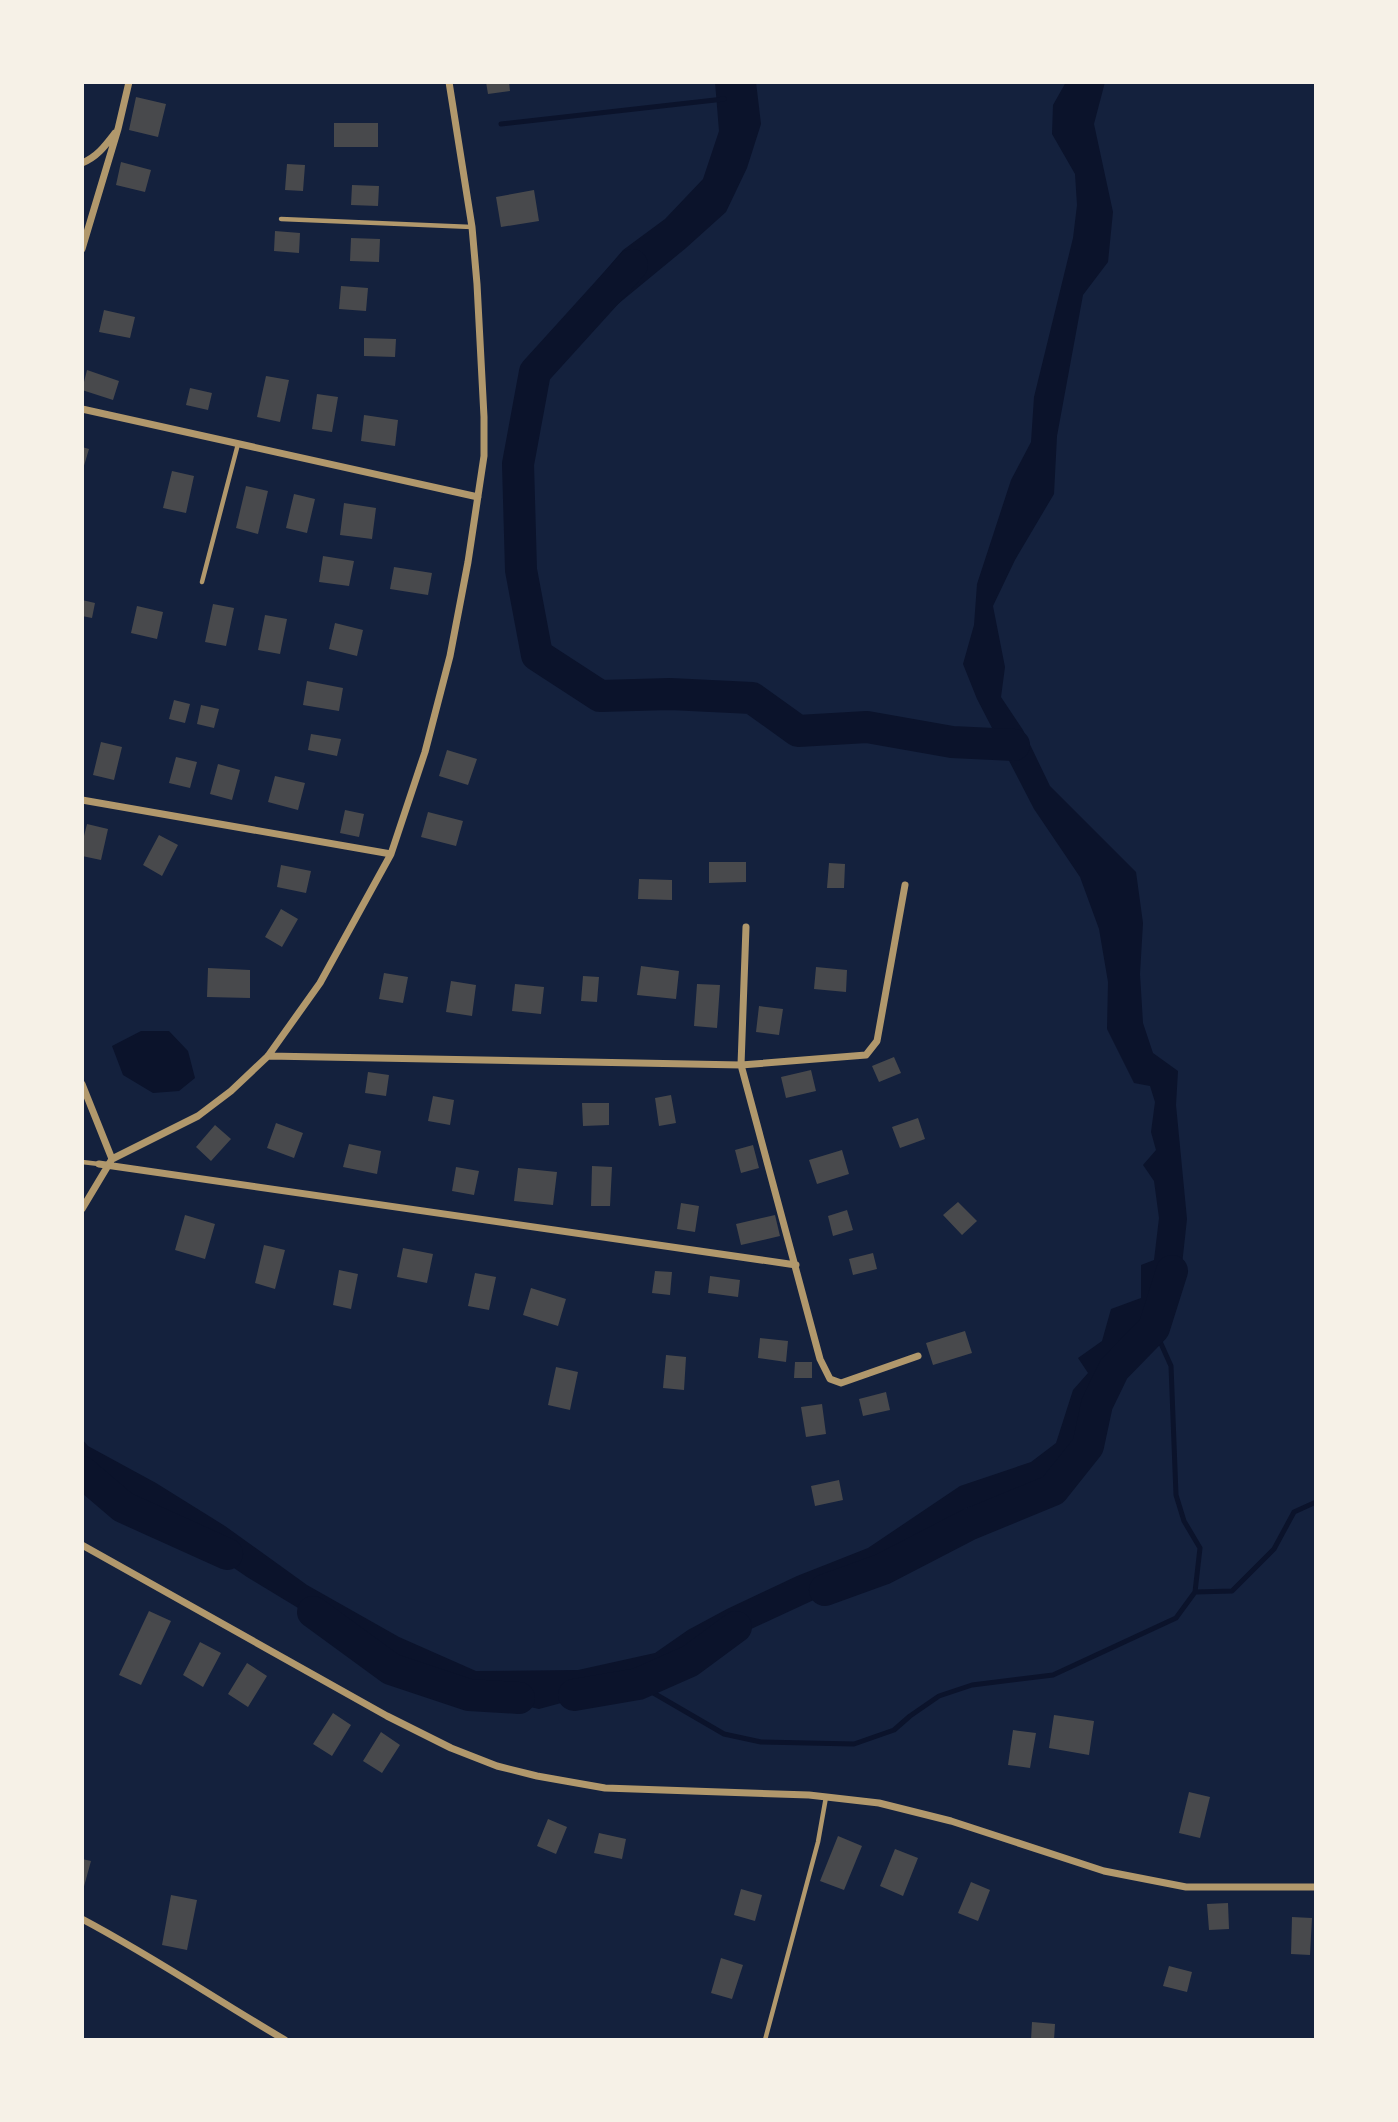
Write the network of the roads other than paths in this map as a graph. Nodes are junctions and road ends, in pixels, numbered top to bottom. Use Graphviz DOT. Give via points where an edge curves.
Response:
graph roads {
  1 [pos="128,82"];
  2 [pos="449,82"];
  3 [pos="118,129"];
  4 [pos="82,163"];
  5 [pos="281,219"];
  6 [pos="472,228"];
  7 [pos="82,249"];
  8 [pos="82,409"];
  9 [pos="238,444"];
  10 [pos="478,496"];
  11 [pos="202,582"];
  12 [pos="82,800"];
  13 [pos="391,853"];
  14 [pos="905,886"];
  15 [pos="746,927"];
  16 [pos="268,1056"];
  17 [pos="741,1065"];
  18 [pos="82,1084"];
  19 [pos="112,1159"];
  20 [pos="82,1162"];
  21 [pos="102,1165"];
  22 [pos="82,1209"];
  23 [pos="796,1265"];
  24 [pos="918,1356"];
  25 [pos="82,1545"];
  26 [pos="826,1797"];
  27 [pos="1316,1888"];
  28 [pos="82,1919"];
  29 [pos="285,2040"];
  30 [pos="765,2040"];
  1 -- 3 [label="street"];
  2 -- 6 [label="street"];
  3 -- 4 [label="street" via="103,149"];
  3 -- 7 [label="street"];
  5 -- 6 [label="lane"];
  6 -- 10 [label="street" via="484,417"];
  8 -- 9 [label="street"];
  9 -- 10 [label="street"];
  9 -- 11 [label="lane"];
  10 -- 13 [label="street" via="450,656 425,752"];
  12 -- 13 [label="street"];
  13 -- 16 [label="street" via="320,983"];
  14 -- 17 [label="street" via="877,1041 866,1055"];
  15 -- 17 [label="street"];
  16 -- 17 [label="street"];
  16 -- 19 [label="street" via="198,1116"];
  17 -- 23 [label="street"];
  18 -- 19 [label="street"];
  19 -- 21 [label="street"];
  20 -- 21 [label="lane"];
  21 -- 22 [label="street" via="97,1186"];
  21 -- 23 [label="street"];
  23 -- 24 [label="street" via="820,1359 830,1380 841,1383"];
  25 -- 26 [label="street" via="387,1716 496,1766 605,1788"];
  26 -- 27 [label="street" via="879,1803 951,1821 1136,1878 1186,1887"];
  26 -- 30 [label="lane"];
  28 -- 29 [label="street"];
}
